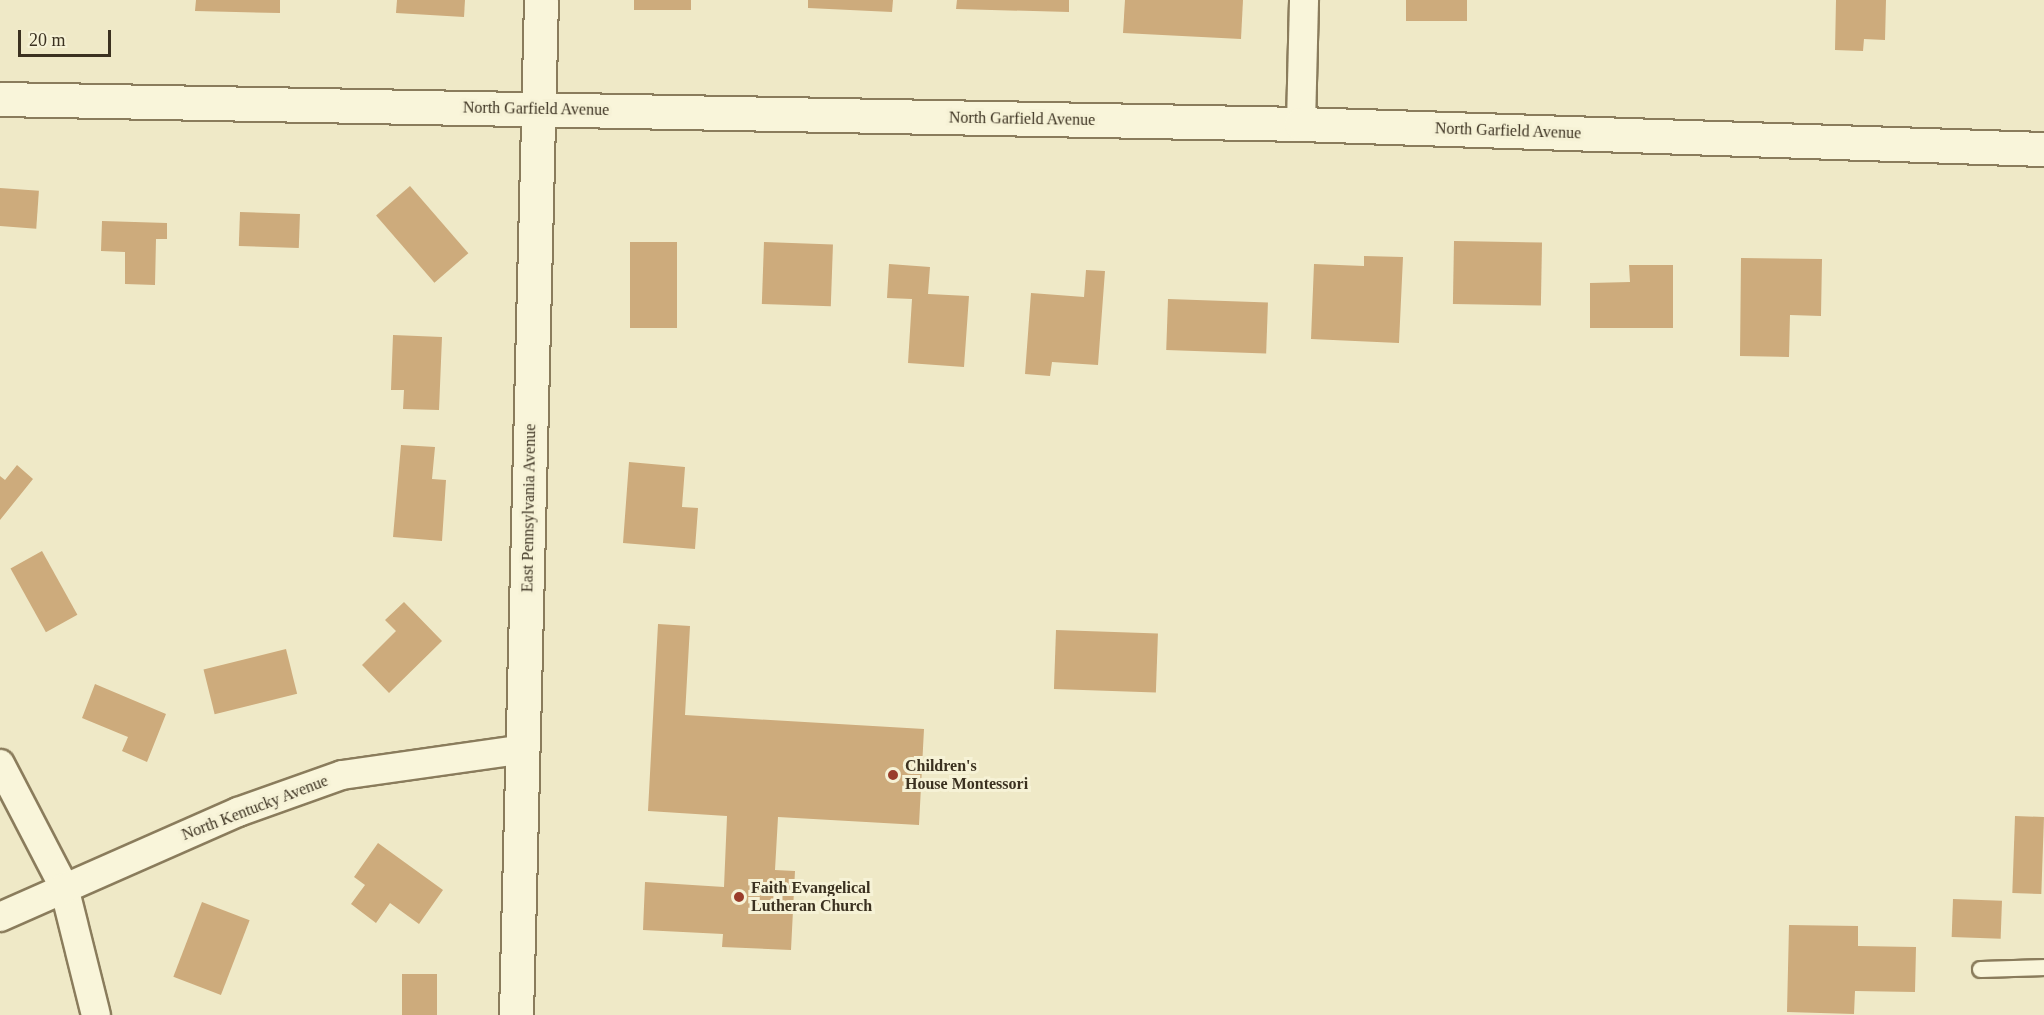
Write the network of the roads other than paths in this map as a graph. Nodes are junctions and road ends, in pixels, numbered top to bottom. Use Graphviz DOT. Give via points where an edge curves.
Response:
graph roads {
  1 [pos="541,0"];
  2 [pos="1304,0"];
  3 [pos="0,99"];
  4 [pos="538,109"];
  5 [pos="1301,124"];
  6 [pos="2044,149"];
  7 [pos="524,749"];
  8 [pos="0,764"];
  9 [pos="64,887"];
  10 [pos="0,917"];
  11 [pos="2044,967"];
  12 [pos="1980,969"];
  13 [pos="96,1015"];
  14 [pos="516,1015"];
  1 -- 4 [label="street, East Pennsylvania Avenue"];
  2 -- 5 [label="street"];
  3 -- 4 [label="street, North Garfield Avenue"];
  4 -- 5 [label="street, North Garfield Avenue"];
  4 -- 7 [label="street, East Pennsylvania Avenue"];
  5 -- 6 [label="street, North Garfield Avenue"];
  7 -- 9 [label="street, North Kentucky Avenue" via="342,776 238,812"];
  7 -- 14 [label="street, East Pennsylvania Avenue"];
  8 -- 9 [label="street"];
  9 -- 10 [label="street, North Kentucky Avenue"];
  9 -- 13 [label="street"];
  11 -- 12 [label="lane"];
}
